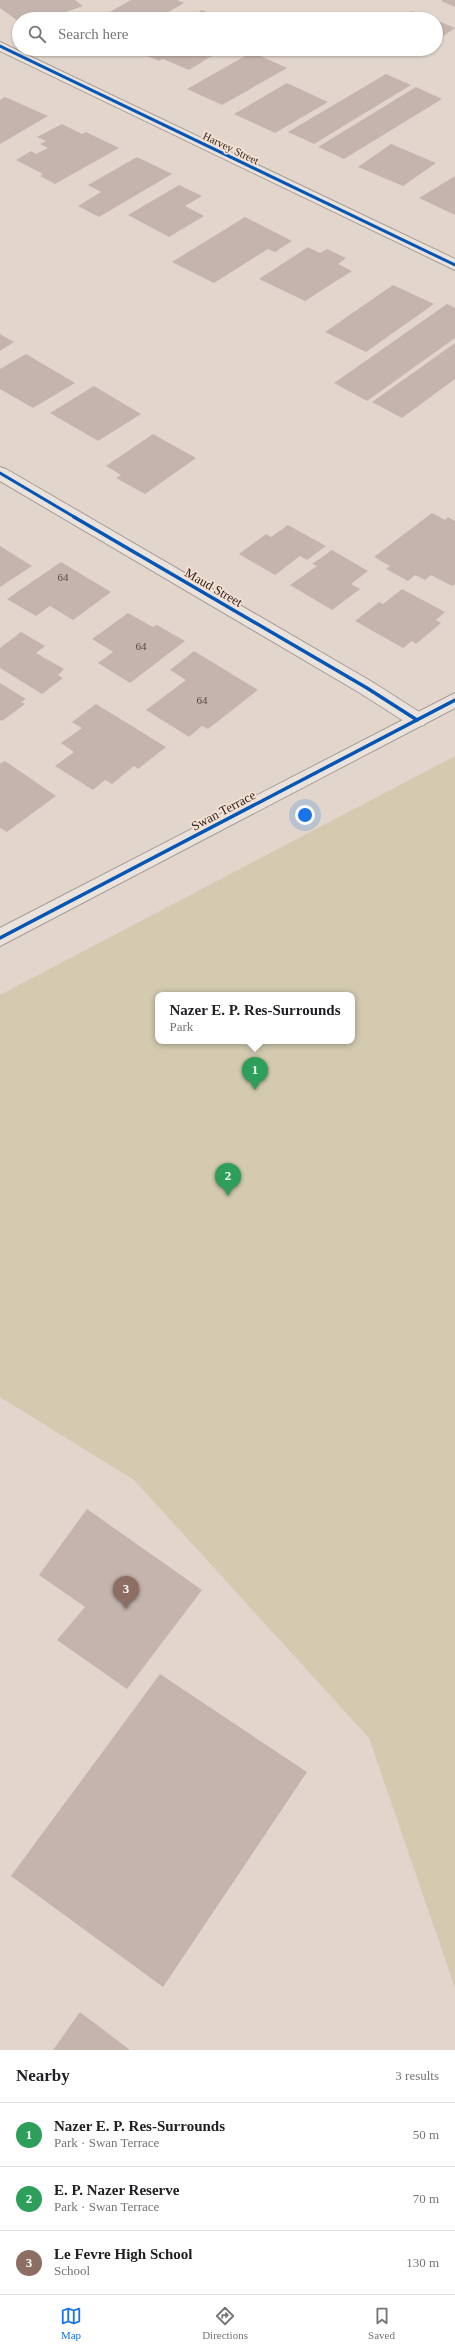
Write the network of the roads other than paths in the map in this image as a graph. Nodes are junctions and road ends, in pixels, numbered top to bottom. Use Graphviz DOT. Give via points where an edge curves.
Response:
graph roads {
  1 [pos="0,46"];
  2 [pos="12,52"];
  3 [pos="21,56"];
  4 [pos="455,265"];
  5 [pos="0,473"];
  6 [pos="455,700"];
  7 [pos="417,720"];
  8 [pos="0,938"];
  1 -- 2 [label="street, Harvey Street"];
  3 -- 4 [label="street, Harvey Street"];
  5 -- 7 [label="street, Maud Street" via="367,688"];
  6 -- 7 [label="street, Swan Terrace"];
  7 -- 8 [label="street, Swan Terrace"];
}
